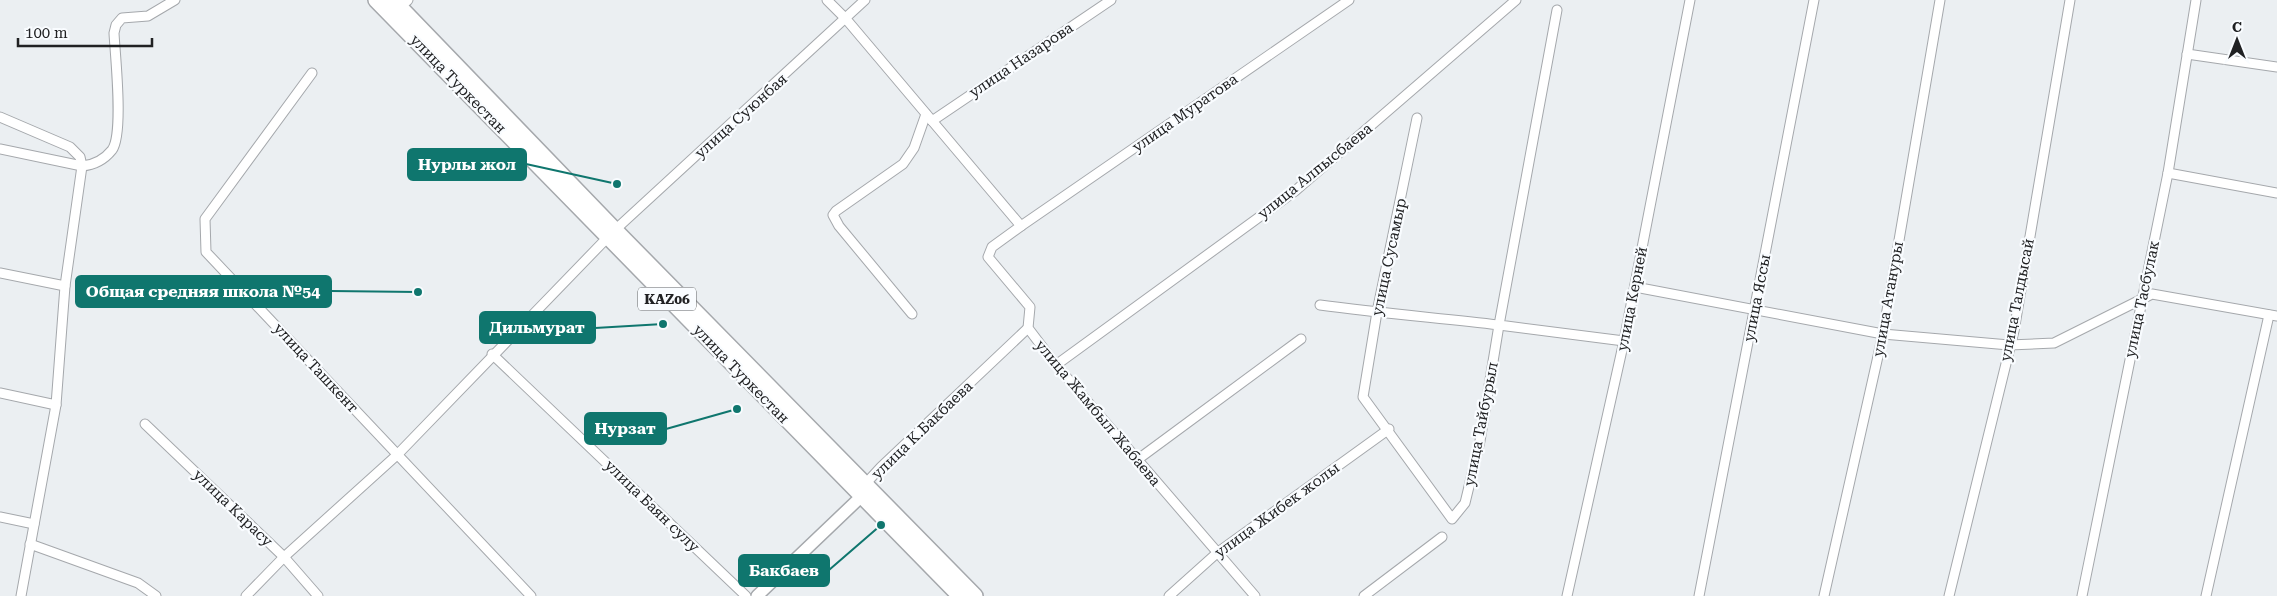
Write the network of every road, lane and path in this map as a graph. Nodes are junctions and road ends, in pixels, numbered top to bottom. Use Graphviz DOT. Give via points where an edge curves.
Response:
graph roads {
  1 [pos="175,0"];
  2 [pos="376,0"];
  3 [pos="828,0"];
  4 [pos="865,0"];
  5 [pos="1111,0"];
  6 [pos="1349,0"];
  7 [pos="1516,0"];
  8 [pos="1690,0"];
  9 [pos="1814,0"];
  10 [pos="1940,0"];
  11 [pos="2070,0"];
  12 [pos="2196,0"];
  13 [pos="401,2"];
  14 [pos="1557,10"];
  15 [pos="846,19"];
  16 [pos="2187,54"];
  17 [pos="2277,68"];
  18 [pos="312,74"];
  19 [pos="0,117"];
  20 [pos="929,117"];
  21 [pos="1417,118"];
  22 [pos="0,149"];
  23 [pos="82,166"];
  24 [pos="2168,173"];
  25 [pos="2277,194"];
  26 [pos="1021,226"];
  27 [pos="611,234"];
  28 [pos="0,273"];
  29 [pos="64,286"];
  30 [pos="1635,287"];
  31 [pos="2142,299"];
  32 [pos="1320,305"];
  33 [pos="1755,311"];
  34 [pos="1377,312"];
  35 [pos="912,314"];
  36 [pos="2273,315"];
  37 [pos="1499,325"];
  38 [pos="1028,328"];
  39 [pos="1883,334"];
  40 [pos="1301,339"];
  41 [pos="1624,341"];
  42 [pos="2009,345"];
  43 [pos="492,354"];
  44 [pos="1056,365"];
  45 [pos="0,393"];
  46 [pos="56,404"];
  47 [pos="145,424"];
  48 [pos="1389,429"];
  49 [pos="397,454"];
  50 [pos="1137,460"];
  51 [pos="865,493"];
  52 [pos="0,517"];
  53 [pos="34,524"];
  54 [pos="1442,537"];
  55 [pos="30,544"];
  56 [pos="1216,553"];
  57 [pos="284,557"];
  58 [pos="151,594"];
  59 [pos="20,596"];
  60 [pos="246,596"];
  61 [pos="318,596"];
  62 [pos="531,596"];
  63 [pos="746,596"];
  64 [pos="757,596"];
  65 [pos="960,596"];
  66 [pos="975,596"];
  67 [pos="1169,596"];
  68 [pos="1255,596"];
  69 [pos="1364,596"];
  70 [pos="1567,596"];
  71 [pos="1699,596"];
  72 [pos="1824,596"];
  73 [pos="1949,596"];
  74 [pos="2082,596"];
  75 [pos="2206,596"];
  1 -- 23 [label="street" via="148,16 122,18 116,25 116,138 113,149 95,165"];
  2 -- 27 [label="highway, улица Туркестан / KАZ06"];
  3 -- 15 [label="street"];
  4 -- 15 [label="street, улица Суюнбая"];
  5 -- 20 [label="street, улица Назарова"];
  6 -- 26 [label="street, улица Муратова"];
  7 -- 44 [label="street, улица Алпысбаева" via="1295,191"];
  8 -- 30 [label="street, улица Керней"];
  9 -- 33 [label="street, улица Яссы"];
  10 -- 39 [label="street, улица Атануры"];
  11 -- 42 [label="street, улица Талдысай"];
  12 -- 16 [label="street, улица Тасбулак"];
  13 -- 27 [label="highway, улица Туркестан / KАZ06"];
  14 -- 37 [label="street, улица Тайбурыл"];
  15 -- 20 [label="street"];
  15 -- 27 [label="street, улица Суюнбая"];
  16 -- 17 [label="street"];
  16 -- 24 [label="street, улица Тасбулак"];
  18 -- 49 [label="street, улица Ташкент" via="205,220 206,252"];
  19 -- 23 [label="street" via="70,147 80,157"];
  20 -- 26 [label="street"];
  20 -- 35 [label="street" via="903,164 834,215 839,226"];
  21 -- 34 [label="street, улица Сусамыр"];
  22 -- 23 [label="street"];
  23 -- 29 [label="street"];
  24 -- 25 [label="street"];
  24 -- 31 [label="street, улица Тасбулак"];
  26 -- 38 [label="street, улица Жамбыл Жабаева" via="992,246 988,257 1030,307"];
  27 -- 43 [label="street, улица Суюнбая"];
  27 -- 51 [label="highway, улица Туркестан / KАZ06"];
  28 -- 29 [label="street"];
  29 -- 46 [label="street"];
  30 -- 33 [label="street"];
  30 -- 41 [label="street, улица Керней"];
  31 -- 36 [label="street" via="2152,294"];
  31 -- 42 [label="street" via="2054,343"];
  31 -- 74 [label="street, улица Тасбулак"];
  32 -- 34 [label="street"];
  33 -- 39 [label="street"];
  33 -- 71 [label="street, улица Яссы"];
  34 -- 37 [label="street"];
  34 -- 48 [label="street, улица Сусамыр" via="1363,396"];
  36 -- 75 [label="street"];
  37 -- 41 [label="street"];
  37 -- 48 [label="street, улица Тайбурыл" via="1480,441 1465,503 1452,519"];
  38 -- 44 [label="street, улица Жамбыл Жабаева"];
  38 -- 51 [label="street, улица К.Бакбаева" via="881,467 869,480"];
  39 -- 42 [label="street"];
  39 -- 72 [label="street, улица Атануры"];
  40 -- 50 [label="street"];
  41 -- 70 [label="street, улица Керней"];
  42 -- 73 [label="street, улица Талдысай"];
  43 -- 49 [label="street, улица Суюнбая"];
  43 -- 63 [label="street, улица Баян сулу"];
  44 -- 50 [label="street, улица Жамбыл Жабаева"];
  45 -- 46 [label="street"];
  46 -- 53 [label="street"];
  47 -- 57 [label="street, улица Карасу"];
  48 -- 56 [label="street, улица Жибек жолы"];
  49 -- 57 [label="street, улица Суюнбая"];
  49 -- 62 [label="street, улица Ташкент"];
  50 -- 56 [label="street, улица Жамбыл Жабаева"];
  51 -- 64 [label="street, улица К.Бакбаева"];
  51 -- 65 [label="highway, улица Туркестан / KАZ06"];
  51 -- 66 [label="highway, улица Туркестан / KАZ06"];
  52 -- 53 [label="street"];
  53 -- 55 [label="street"];
  54 -- 69 [label="street"];
  55 -- 58 [label="street" via="138,583"];
  55 -- 59 [label="street"];
  56 -- 67 [label="street, улица Жибек жолы"];
  56 -- 68 [label="street, улица Жамбыл Жабаева"];
  57 -- 60 [label="street, улица Суюнбая"];
  57 -- 61 [label="street, улица Карасу"];
}
